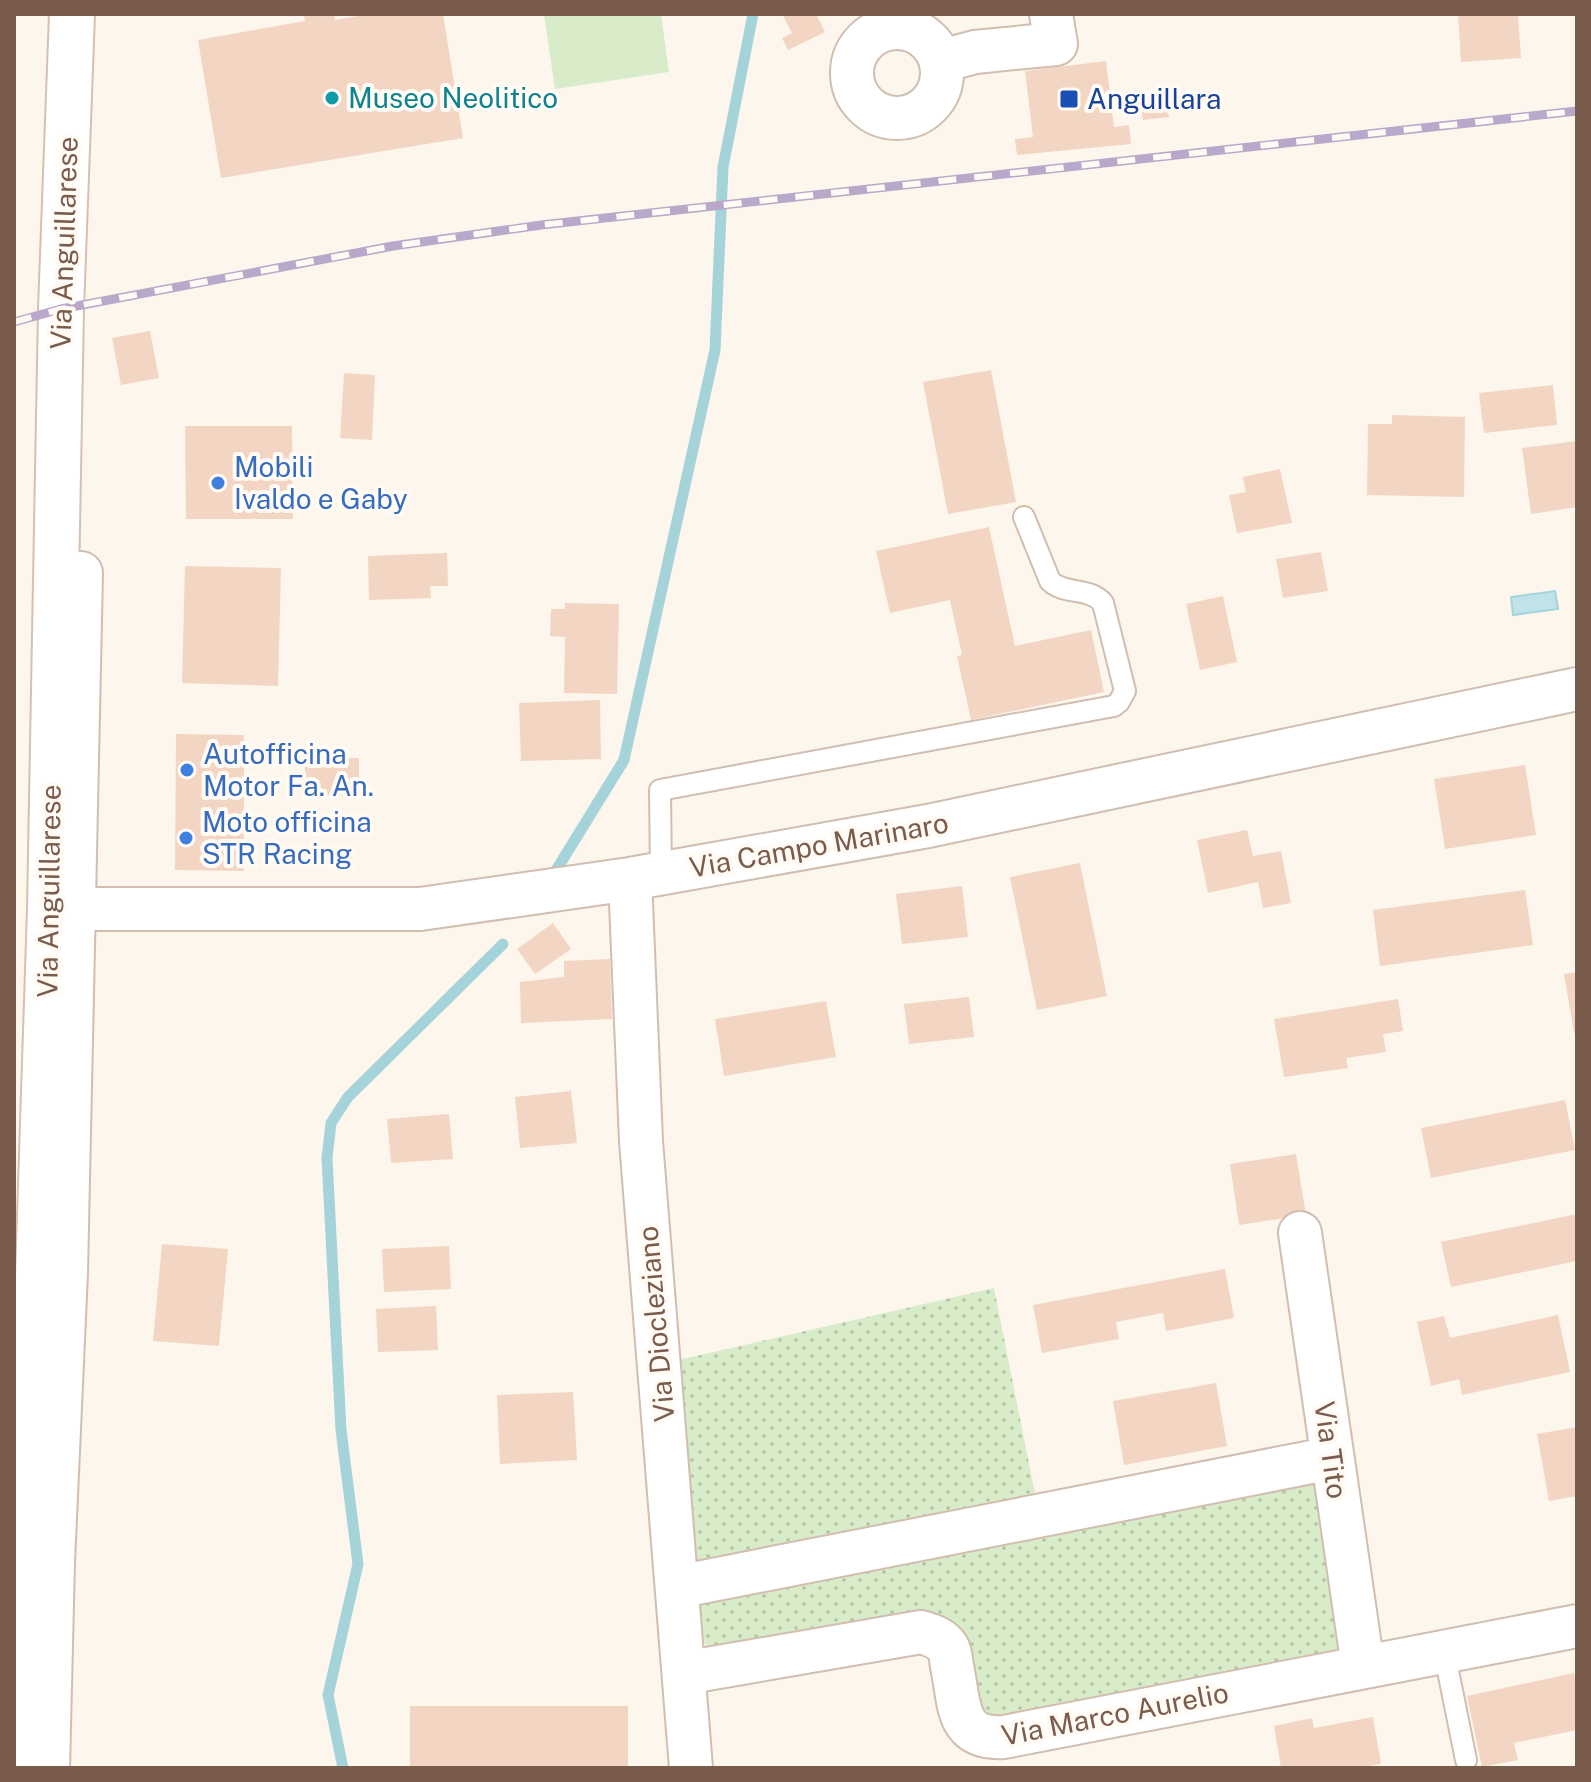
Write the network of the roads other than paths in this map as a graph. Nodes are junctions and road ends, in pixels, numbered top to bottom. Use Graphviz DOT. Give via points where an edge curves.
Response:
graph roads {
  1 [pos="72,14"];
  2 [pos="1051,14"];
  3 [pos="942,61"];
  4 [pos="1024,517"];
  5 [pos="81,573"];
  6 [pos="1577,689"];
  7 [pos="646,876"];
  8 [pos="61,909"];
  9 [pos="1300,1233"];
  10 [pos="1332,1458"];
  11 [pos="677,1587"];
  12 [pos="1577,1612"];
  13 [pos="1577,1626"];
  14 [pos="1519,1637"];
  15 [pos="1444,1651"];
  16 [pos="1363,1667"];
  17 [pos="684,1673"];
  18 [pos="1466,1760"];
  19 [pos="22,1768"];
  20 [pos="48,1768"];
  21 [pos="691,1768"];
  1 -- 8 [label="main road, Via Anguillarese" via="61,309"];
  2 -- 3 [label="street" via="1056,44 975,52"];
  4 -- 7 [label="lane" via="1055,587 1103,603 1125,691 1119,702 660,790"];
  5 -- 8 [label="street"];
  6 -- 7 [label="street, Via Campo Marinaro" via="928,826"];
  7 -- 8 [label="street, Via Campo Marinaro" via="420,909"];
  7 -- 11 [label="street, Via Diocleziano" via="641,1141"];
  8 -- 19 [label="main road, Via Anguillarese"];
  8 -- 20 [label="street" via="66,1273"];
  9 -- 10 [label="street, Via Tito"];
  10 -- 11 [label="street"];
  10 -- 16 [label="street, Via Tito"];
  11 -- 17 [label="street, Via Diocleziano"];
  12 -- 14 [label="street, Via Marco Aurelio"];
  13 -- 14 [label="street, Via Marco Aurelio"];
  14 -- 15 [label="street, Via Marco Aurelio"];
  15 -- 16 [label="street, Via Marco Aurelio"];
  15 -- 18 [label="lane"];
  16 -- 17 [label="street, Via Marco Aurelio" via="985,1738 964,1722 949,1649 939,1638 921,1632"];
  17 -- 21 [label="street, Via Diocleziano"];
}
